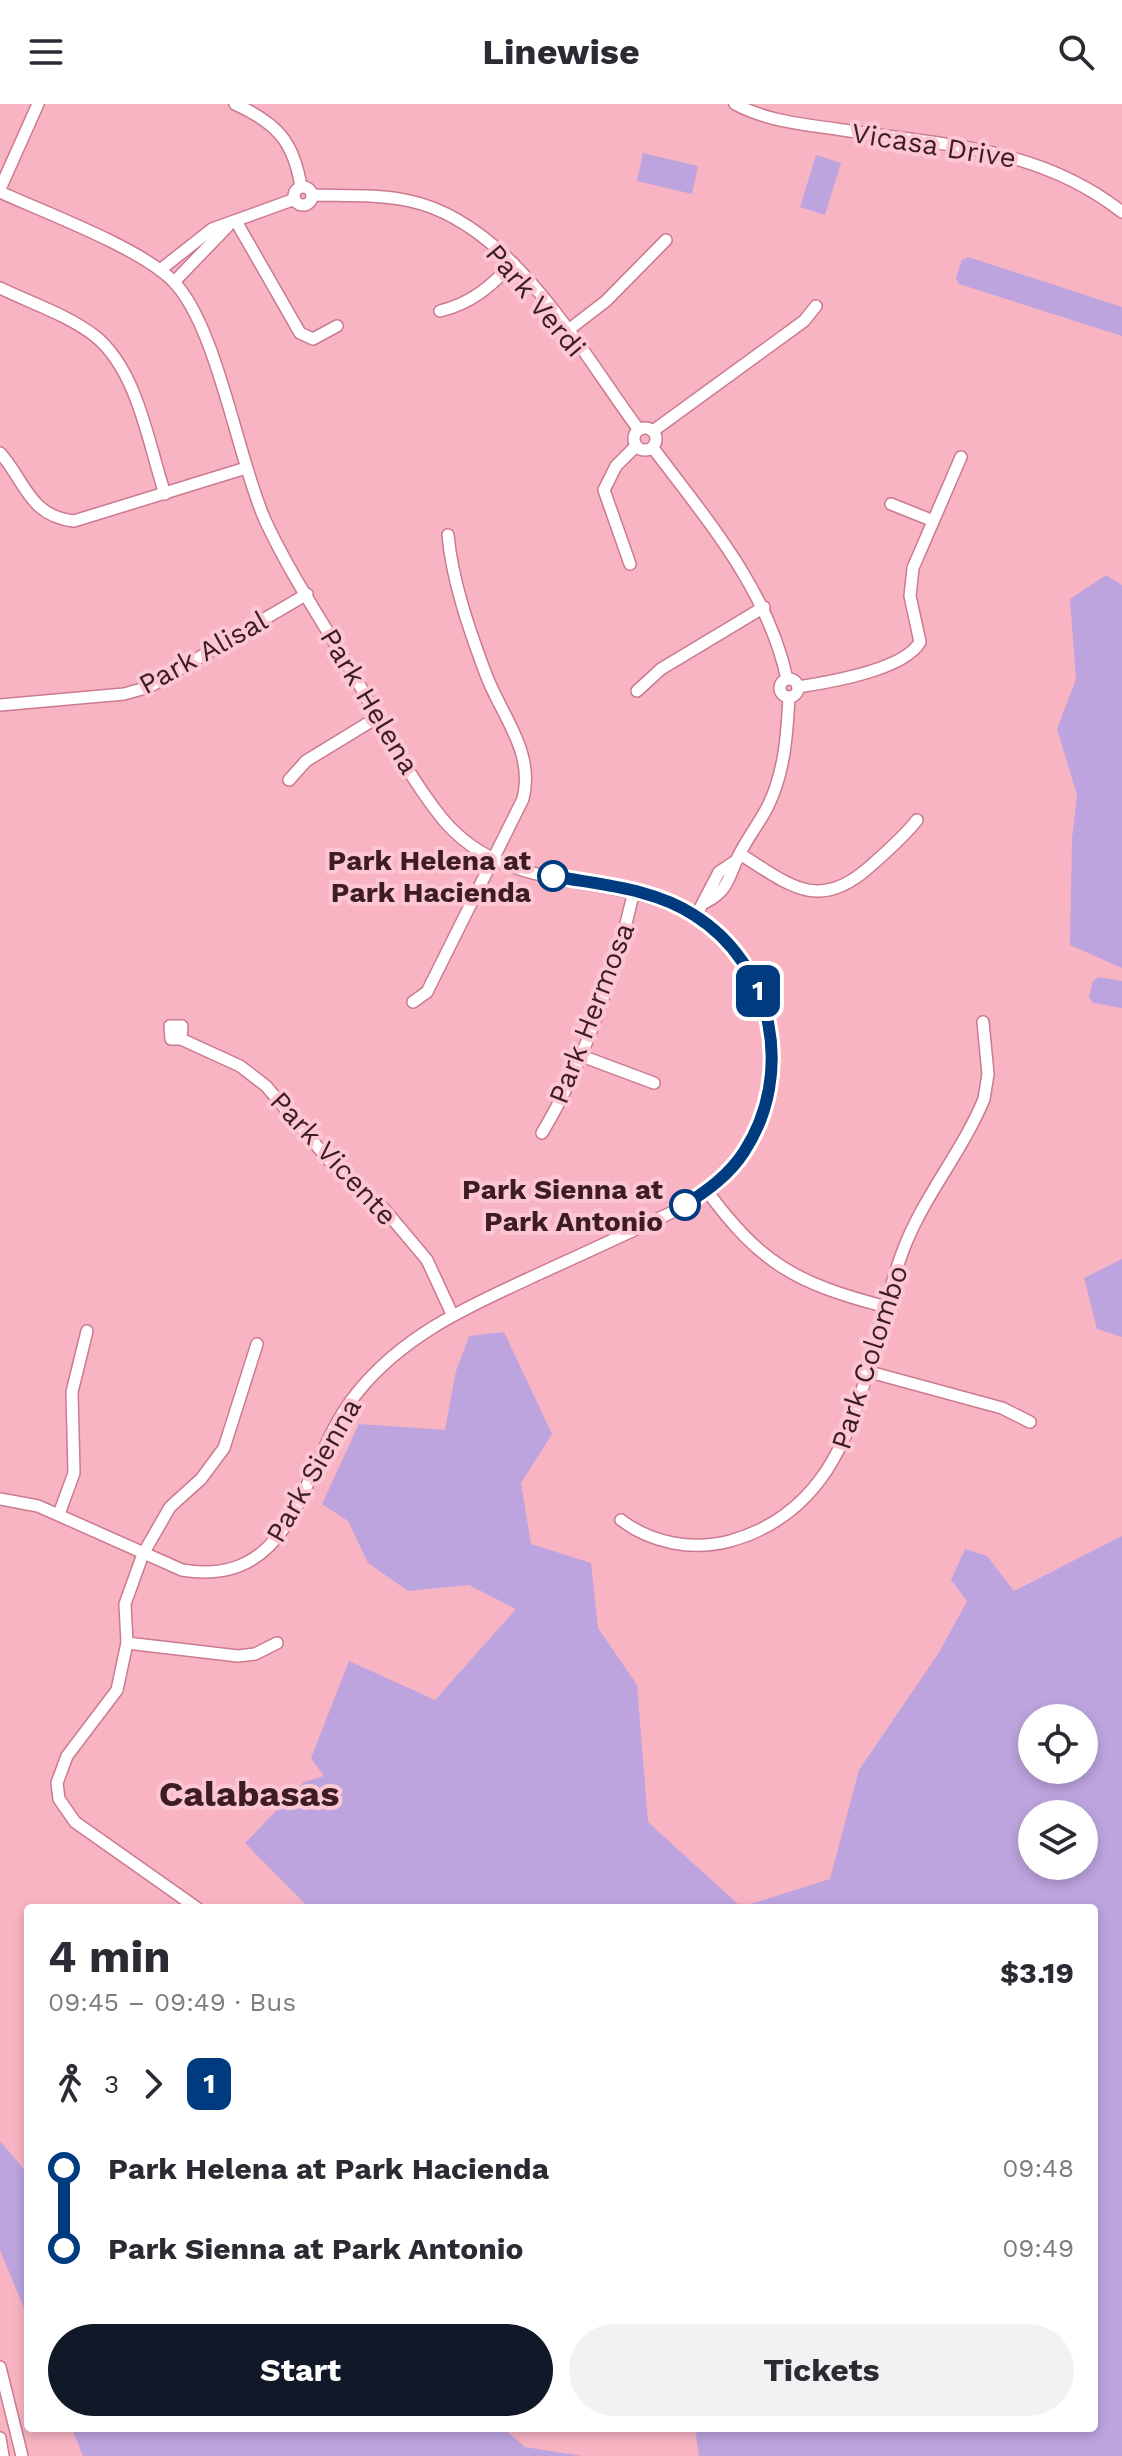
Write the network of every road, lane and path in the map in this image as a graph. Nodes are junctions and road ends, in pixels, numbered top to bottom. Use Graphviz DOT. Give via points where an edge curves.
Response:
graph roads {
  1 [pos="38,104"];
  2 [pos="235,104"];
  3 [pos="735,104"];
  4 [pos="301,187"];
  5 [pos="0,190"];
  6 [pos="312,195"];
  7 [pos="295,199"];
  8 [pos="1122,212"];
  9 [pos="232,224"];
  10 [pos="666,240"];
  11 [pos="513,263"];
  12 [pos="160,270"];
  13 [pos="174,282"];
  14 [pos="0,288"];
  15 [pos="816,306"];
  16 [pos="440,311"];
  17 [pos="337,326"];
  18 [pos="567,331"];
  19 [pos="639,430"];
  20 [pos="653,431"];
  21 [pos="636,446"];
  22 [pos="653,448"];
  23 [pos="0,453"];
  24 [pos="961,457"];
  25 [pos="246,468"];
  26 [pos="165,494"];
  27 [pos="891,504"];
  28 [pos="931,520"];
  29 [pos="448,535"];
  30 [pos="630,564"];
  31 [pos="307,594"];
  32 [pos="764,607"];
  33 [pos="787,679"];
  34 [pos="798,687"];
  35 [pos="637,691"];
  36 [pos="789,697"];
  37 [pos="0,705"];
  38 [pos="378,717"];
  39 [pos="289,780"];
  40 [pos="917,820"];
  41 [pos="738,857"];
  42 [pos="493,860"];
  43 [pos="716,877"];
  44 [pos="727,885"];
  45 [pos="634,891"];
  46 [pos="706,902"];
  47 [pos="696,916"];
  48 [pos="413,1002"];
  49 [pos="983,1022"];
  50 [pos="181,1039"];
  51 [pos="579,1055"];
  52 [pos="654,1083"];
  53 [pos="542,1133"];
  54 [pos="755,1133"];
  55 [pos="707,1191"];
  56 [pos="883,1306"];
  57 [pos="452,1314"];
  58 [pos="87,1331"];
  59 [pos="257,1344"];
  60 [pos="866,1371"];
  61 [pos="1030,1422"];
  62 [pos="0,1499"];
  63 [pos="59,1514"];
  64 [pos="621,1520"];
  65 [pos="143,1554"];
  66 [pos="127,1643"];
  67 [pos="277,1643"];
  68 [pos="191,1904"];
  69 [pos="0,2367"];
  70 [pos="0,2438"];
  71 [pos="3,2456"];
  72 [pos="22,2456"];
  1 -- 5 [label="street"];
  2 -- 4 [label="street" via="259,115 282,135 296,157"];
  3 -- 8 [label="street, Vicasa Drive" via="775,120 1012,156 1075,179"];
  4 -- 6 [label="street"];
  4 -- 7 [label="street"];
  5 -- 12 [label="street, Park Helena"];
  6 -- 7 [label="street, Park Verdi" via="307,205"];
  6 -- 11 [label="street, Park Verdi" via="374,196 431,207 487,239"];
  7 -- 9 [label="street, Park Verdi"];
  9 -- 12 [label="street, Park Verdi" via="204,233"];
  9 -- 13 [label="street, Park Verdi"];
  9 -- 17 [label="street" via="300,333 313,339"];
  10 -- 18 [label="street" via="606,301"];
  11 -- 16 [label="street" via="484,293"];
  11 -- 18 [label="street, Park Verdi"];
  12 -- 13 [label="street, Park Helena"];
  13 -- 25 [label="street, Park Helena" via="205,339"];
  14 -- 26 [label="street" via="76,324 111,354 128,379"];
  15 -- 20 [label="street" via="804,321"];
  18 -- 19 [label="street, Park Verdi"];
  19 -- 20 [label="street"];
  19 -- 21 [label="street"];
  20 -- 22 [label="street"];
  21 -- 22 [label="street"];
  21 -- 30 [label="street" via="616,466 604,490"];
  22 -- 32 [label="street"];
  23 -- 26 [label="street" via="39,509 62,520 87,519"];
  24 -- 28 [label="street"];
  25 -- 26 [label="street"];
  25 -- 31 [label="street, Park Helena" via="265,519"];
  27 -- 28 [label="street"];
  28 -- 34 [label="street" via="913,568 910,596 920,642 913,654 842,680"];
  29 -- 42 [label="street" via="450,559 485,674 526,762 523,799"];
  31 -- 37 [label="street, Park Alisal" via="149,687"];
  31 -- 38 [label="street, Park Helena"];
  32 -- 33 [label="street" via="779,640"];
  32 -- 35 [label="street" via="661,669"];
  33 -- 34 [label="street"];
  33 -- 36 [label="street" via="780,688"];
  34 -- 36 [label="street"];
  36 -- 41 [label="street" via="785,756 769,804"];
  38 -- 39 [label="street" via="306,761"];
  38 -- 42 [label="street, Park Helena" via="441,818"];
  40 -- 41 [label="street" via="857,878 829,893 788,884"];
  41 -- 43 [label="street"];
  41 -- 44 [label="street"];
  42 -- 45 [label="street, Park Helena"];
  42 -- 48 [label="street" via="427,992"];
  43 -- 44 [label="street"];
  43 -- 46 [label="street"];
  44 -- 46 [label="street"];
  45 -- 47 [label="street, Park Helena"];
  45 -- 51 [label="street, Park Hermosa"];
  46 -- 47 [label="street"];
  47 -- 54 [label="street, Park Helena" via="746,967 771,1025 767,1101"];
  49 -- 56 [label="street, Park Colombo" via="988,1074 984,1099 907,1241"];
  50 -- 57 [label="street, Park Vicente" via="240,1066 266,1086 334,1166 385,1210 427,1260"];
  51 -- 52 [label="street"];
  51 -- 53 [label="street, Park Hermosa"];
  54 -- 55 [label="street, Park Sienna" via="734,1166"];
  55 -- 56 [label="street" via="768,1260 829,1290"];
  55 -- 57 [label="street, Park Sienna" via="681,1208"];
  56 -- 60 [label="street, Park Colombo"];
  57 -- 65 [label="street, Park Sienna" via="414,1338 357,1393 327,1438 288,1524 258,1558 243,1567 204,1574"];
  58 -- 63 [label="street" via="72,1392 74,1473"];
  59 -- 65 [label="street" via="224,1448 170,1507"];
  60 -- 61 [label="street" via="1002,1408"];
  60 -- 64 [label="street, Park Colombo" via="832,1467 796,1507 764,1529 715,1545 672,1544 640,1534"];
  62 -- 63 [label="street, Park Sienna"];
  63 -- 65 [label="street, Park Sienna"];
  65 -- 66 [label="street" via="125,1604"];
  66 -- 67 [label="street" via="238,1656"];
  66 -- 68 [label="street" via="117,1690 60,1769 59,1799 75,1822"];
  69 -- 72 [label="street"];
  70 -- 71 [label="street"];
}
